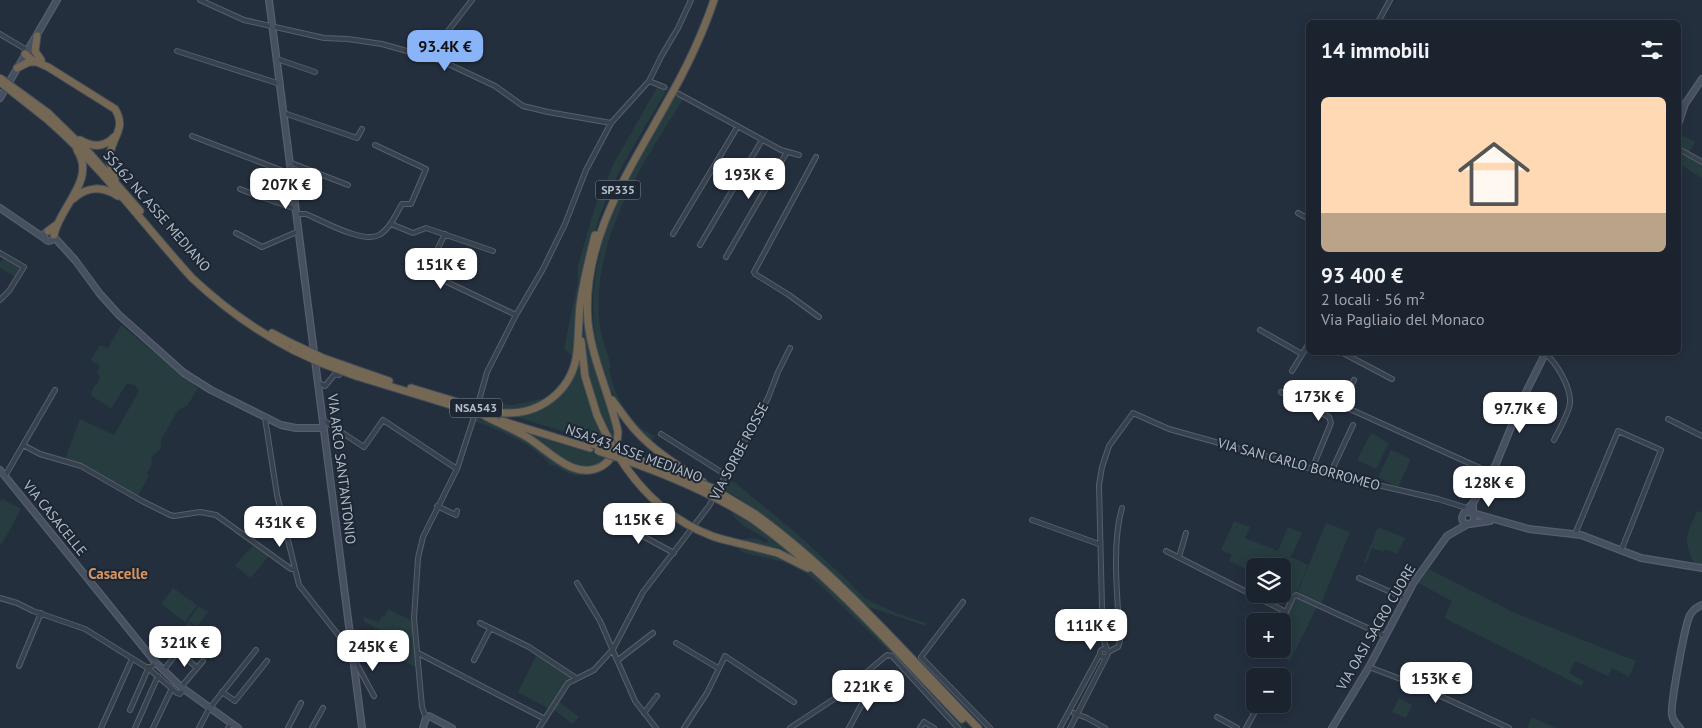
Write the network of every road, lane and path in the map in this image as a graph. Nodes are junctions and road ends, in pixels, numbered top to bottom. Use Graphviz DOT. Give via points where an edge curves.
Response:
graph roads {
  1 [pos="57,0"];
  2 [pos="200,0"];
  3 [pos="269,0"];
  4 [pos="472,0"];
  5 [pos="691,0"];
  6 [pos="709,0"];
  7 [pos="714,0"];
  8 [pos="1390,0"];
  9 [pos="1379,20"];
  10 [pos="272,26"];
  11 [pos="0,34"];
  12 [pos="37,36"];
  13 [pos="178,51"];
  14 [pos="26,52"];
  15 [pos="428,57"];
  16 [pos="277,59"];
  17 [pos="39,61"];
  18 [pos="17,68"];
  19 [pos="315,72"];
  20 [pos="0,78"];
  21 [pos="1702,79"];
  22 [pos="649,81"];
  23 [pos="0,82"];
  24 [pos="280,84"];
  25 [pos="664,87"];
  26 [pos="679,94"];
  27 [pos="0,98"];
  28 [pos="284,113"];
  29 [pos="1681,116"];
  30 [pos="48,117"];
  31 [pos="611,123"];
  32 [pos="738,126"];
  33 [pos="362,129"];
  34 [pos="118,133"];
  35 [pos="69,136"];
  36 [pos="192,136"];
  37 [pos="762,140"];
  38 [pos="375,145"];
  39 [pos="1681,150"];
  40 [pos="787,152"];
  41 [pos="799,155"];
  42 [pos="816,157"];
  43 [pos="289,162"];
  44 [pos="1702,162"];
  45 [pos="291,174"];
  46 [pos="117,184"];
  47 [pos="348,185"];
  48 [pos="240,189"];
  49 [pos="70,202"];
  50 [pos="126,203"];
  51 [pos="0,208"];
  52 [pos="297,211"];
  53 [pos="1298,213"];
  54 [pos="1306,217"];
  55 [pos="391,224"];
  56 [pos="299,230"];
  57 [pos="236,233"];
  58 [pos="445,234"];
  59 [pos="673,234"];
  60 [pos="50,236"];
  61 [pos="700,245"];
  62 [pos="493,251"];
  63 [pos="1,256"];
  64 [pos="726,257"];
  65 [pos="0,300"];
  66 [pos="516,315"];
  67 [pos="242,317"];
  68 [pos="820,317"];
  69 [pos="1260,330"];
  70 [pos="579,347"];
  71 [pos="790,348"];
  72 [pos="1306,348"];
  73 [pos="1302,354"];
  74 [pos="1347,355"];
  75 [pos="1544,355"];
  76 [pos="1547,355"];
  77 [pos="1292,371"];
  78 [pos="358,373"];
  79 [pos="340,375"];
  80 [pos="1392,379"];
  81 [pos="1354,380"];
  82 [pos="319,383"];
  83 [pos="55,390"];
  84 [pos="1281,392"];
  85 [pos="609,396"];
  86 [pos="478,404"];
  87 [pos="484,413"];
  88 [pos="474,417"];
  89 [pos="265,418"];
  90 [pos="323,419"];
  91 [pos="1668,420"];
  92 [pos="1353,425"];
  93 [pos="311,429"];
  94 [pos="324,430"];
  95 [pos="661,434"];
  96 [pos="1702,436"];
  97 [pos="1554,440"];
  98 [pos="326,441"];
  99 [pos="23,445"];
  100 [pos="591,446"];
  101 [pos="457,469"];
  102 [pos="1312,469"];
  103 [pos="0,470"];
  104 [pos="1491,473"];
  105 [pos="1330,474"];
  106 [pos="5,476"];
  107 [pos="726,476"];
  108 [pos="712,488"];
  109 [pos="1473,503"];
  110 [pos="438,506"];
  111 [pos="1122,508"];
  112 [pos="458,511"];
  113 [pos="1464,513"];
  114 [pos="1473,513"];
  115 [pos="753,516"];
  116 [pos="614,520"];
  117 [pos="1032,520"];
  118 [pos="1500,522"];
  119 [pos="1469,524"];
  120 [pos="1186,533"];
  121 [pos="1575,534"];
  122 [pos="1447,536"];
  123 [pos="1099,544"];
  124 [pos="1166,551"];
  125 [pos="1621,551"];
  126 [pos="674,553"];
  127 [pos="1179,557"];
  128 [pos="1702,568"];
  129 [pos="295,569"];
  130 [pos="1359,578"];
  131 [pos="829,582"];
  132 [pos="578,583"];
  133 [pos="0,598"];
  134 [pos="1404,598"];
  135 [pos="963,602"];
  136 [pos="1702,606"];
  137 [pos="1286,612"];
  138 [pos="42,614"];
  139 [pos="480,623"];
  140 [pos="490,629"];
  141 [pos="653,633"];
  142 [pos="1385,636"];
  143 [pos="676,643"];
  144 [pos="613,649"];
  145 [pos="256,650"];
  146 [pos="1105,652"];
  147 [pos="418,653"];
  148 [pos="176,654"];
  149 [pos="353,656"];
  150 [pos="132,659"];
  151 [pos="188,660"];
  152 [pos="203,660"];
  153 [pos="474,660"];
  154 [pos="618,660"];
  155 [pos="267,661"];
  156 [pos="156,663"];
  157 [pos="19,666"];
  158 [pos="1369,667"];
  159 [pos="148,668"];
  160 [pos="197,668"];
  161 [pos="718,668"];
  162 [pos="1094,668"];
  163 [pos="1099,670"];
  164 [pos="163,671"];
  165 [pos="158,676"];
  166 [pos="576,678"];
  167 [pos="871,687"];
  168 [pos="172,688"];
  169 [pos="183,688"];
  170 [pos="222,692"];
  171 [pos="374,696"];
  172 [pos="657,696"];
  173 [pos="794,702"];
  174 [pos="301,703"];
  175 [pos="209,708"];
  176 [pos="323,708"];
  177 [pos="130,710"];
  178 [pos="1070,711"];
  179 [pos="1254,713"];
  180 [pos="644,714"];
  181 [pos="1076,714"];
  182 [pos="1217,716"];
  183 [pos="426,718"];
  184 [pos="545,719"];
  185 [pos="230,726"];
  186 [pos="1335,727"];
  187 [pos="101,728"];
  188 [pos="135,728"];
  189 [pos="153,728"];
  190 [pos="199,728"];
  191 [pos="238,728"];
  192 [pos="288,728"];
  193 [pos="312,728"];
  194 [pos="362,728"];
  195 [pos="423,728"];
  196 [pos="452,728"];
  197 [pos="539,728"];
  198 [pos="656,728"];
  199 [pos="684,728"];
  200 [pos="790,728"];
  201 [pos="849,728"];
  202 [pos="920,728"];
  203 [pos="934,728"];
  204 [pos="958,728"];
  205 [pos="971,728"];
  206 [pos="978,728"];
  207 [pos="990,728"];
  208 [pos="1060,728"];
  209 [pos="1070,728"];
  210 [pos="1105,728"];
  211 [pos="1237,728"];
  212 [pos="1246,728"];
  213 [pos="1509,728"];
  214 [pos="1680,728"];
  1 -- 12 [label="street"];
  2 -- 10 [label="street" via="244,20"];
  3 -- 10 [label="street, VIA ARCO SANT'ANTONIO"];
  4 -- 15 [label="street"];
  5 -- 22 [label="street"];
  6 -- 70 [label="highway, SP335" via="678,72 605,208 586,271"];
  7 -- 85 [label="highway, SP335" via="686,68 620,185 600,236 588,296 588,324"];
  8 -- 9 [label="street"];
  10 -- 15 [label="street" via="324,38 382,44"];
  10 -- 16 [label="street, VIA ARCO SANT'ANTONIO"];
  11 -- 14 [label="street"];
  12 -- 14 [label="street"];
  12 -- 17 [label="highway" via="35,51"];
  13 -- 24 [label="street"];
  14 -- 17 [label="highway"];
  14 -- 18 [label="street"];
  15 -- 31 [label="street" via="451,64 494,86 523,106"];
  16 -- 19 [label="street"];
  16 -- 24 [label="street, VIA ARCO SANT'ANTONIO"];
  17 -- 18 [label="highway"];
  17 -- 34 [label="highway" via="115,108 120,119"];
  18 -- 27 [label="street"];
  20 -- 30 [label="highway, SS162 NC ASSE MEDIANO, bridge"];
  21 -- 29 [label="street"];
  22 -- 25 [label="street"];
  22 -- 31 [label="street"];
  23 -- 30 [label="highway, SS162 NC ASSE MEDIANO, bridge"];
  24 -- 28 [label="street, VIA ARCO SANT'ANTONIO"];
  26 -- 32 [label="street"];
  28 -- 33 [label="street" via="357,138"];
  28 -- 43 [label="street, VIA ARCO SANT'ANTONIO"];
  30 -- 35 [label="highway, SS162 NC ASSE MEDIANO"];
  31 -- 66 [label="street" via="586,170 547,262"];
  32 -- 37 [label="street"];
  32 -- 59 [label="street"];
  34 -- 35 [label="highway" via="106,144 98,146"];
  34 -- 46 [label="highway" via="109,157"];
  35 -- 46 [label="highway, SS162 NC ASSE MEDIANO"];
  35 -- 49 [label="highway" via="84,170"];
  35 -- 50 [label="highway, SS162 NC ASSE MEDIANO"];
  36 -- 45 [label="street"];
  37 -- 40 [label="street"];
  37 -- 61 [label="street"];
  38 -- 55 [label="street" via="426,169 411,204 402,204"];
  39 -- 44 [label="street"];
  40 -- 41 [label="street"];
  40 -- 64 [label="street"];
  42 -- 68 [label="street" via="754,272"];
  43 -- 45 [label="street, VIA ARCO SANT'ANTONIO"];
  43 -- 47 [label="street"];
  45 -- 52 [label="street, VIA ARCO SANT'ANTONIO"];
  46 -- 67 [label="highway, SS162 NC ASSE MEDIANO" via="187,267"];
  48 -- 52 [label="street"];
  49 -- 50 [label="highway" via="79,193 96,188 112,193"];
  49 -- 60 [label="highway"];
  50 -- 67 [label="highway, SS162 NC ASSE MEDIANO" via="192,278"];
  51 -- 60 [label="street"];
  52 -- 55 [label="street" via="362,237 378,236"];
  52 -- 56 [label="street, VIA ARCO SANT'ANTONIO"];
  53 -- 54 [label="street"];
  55 -- 58 [label="street" via="413,233 426,228"];
  56 -- 57 [label="street" via="262,247"];
  56 -- 82 [label="street, VIA ARCO SANT'ANTONIO"];
  58 -- 62 [label="street"];
  58 -- 66 [label="street" via="426,272"];
  60 -- 89 [label="street" via="119,315 184,373"];
  63 -- 65 [label="street" via="24,267"];
  66 -- 86 [label="street" via="487,372"];
  67 -- 78 [label="highway, SS162 NC ASSE MEDIANO, bridge" via="322,363"];
  69 -- 73 [label="street"];
  70 -- 87 [label="highway, NSA543" via="565,386 556,395 535,408"];
  70 -- 131 [label="highway, NSA543, bridge" via="597,414 614,449 632,477 656,502 679,520 713,536 778,553"];
  71 -- 107 [label="street, VIA SORBE ROSSE" via="768,398"];
  72 -- 73 [label="street"];
  73 -- 77 [label="street"];
  74 -- 80 [label="street"];
  75 -- 104 [label="street"];
  76 -- 97 [label="street" via="1561,374 1570,401"];
  78 -- 87 [label="highway, NSA543 ASSE MEDIANO / NSA543"];
  79 -- 82 [label="street" via="335,374 325,386"];
  81 -- 104 [label="street" via="1341,405"];
  82 -- 90 [label="street, VIA ARCO SANT'ANTONIO"];
  83 -- 99 [label="street"];
  84 -- 102 [label="street" via="1328,416 1331,423"];
  85 -- 87 [label="highway, NSA543" via="618,444 606,463 584,471 567,465"];
  85 -- 108 [label="highway, NSA543, bridge" via="647,442"];
  87 -- 100 [label="highway, NSA543 ASSE MEDIANO / NSA543"];
  88 -- 101 [label="street"];
  89 -- 93 [label="street" via="289,427"];
  89 -- 129 [label="street" via="277,494"];
  90 -- 93 [label="street"];
  90 -- 94 [label="street, VIA ARCO SANT'ANTONIO"];
  90 -- 101 [label="street" via="364,447 383,420"];
  91 -- 96 [label="street"];
  92 -- 105 [label="street"];
  93 -- 94 [label="street"];
  93 -- 98 [label="street"];
  94 -- 98 [label="street, VIA ARCO SANT'ANTONIO"];
  95 -- 107 [label="street"];
  98 -- 149 [label="street, VIA ARCO SANT'ANTONIO"];
  99 -- 106 [label="street"];
  99 -- 129 [label="street" via="40,454 81,466 174,516 200,512 216,515"];
  100 -- 108 [label="highway, NSA543 ASSE MEDIANO / NSA543, bridge"];
  100 -- 115 [label="highway, NSA543 ASSE MEDIANO / NSA543, bridge" via="684,482"];
  101 -- 110 [label="street"];
  102 -- 105 [label="street, VIA SAN CARLO BORROMEO"];
  102 -- 123 [label="street, VIA SAN CARLO BORROMEO" via="1169,429 1133,413 1109,446 1102,467"];
  103 -- 106 [label="street, VIA CASACELLE"];
  104 -- 109 [label="street"];
  105 -- 113 [label="street, VIA SAN CARLO BORROMEO" via="1438,499"];
  106 -- 156 [label="street, VIA CASACELLE"];
  107 -- 126 [label="street, VIA SORBE ROSSE" via="709,506"];
  108 -- 115 [label="highway, NSA543 ASSE MEDIANO / NSA543, bridge"];
  109 -- 113 [label="street"];
  109 -- 114 [label="street"];
  110 -- 112 [label="street" via="456,515"];
  110 -- 147 [label="street" via="423,536 418,558 414,618"];
  111 -- 146 [label="street" via="1117,550 1120,641 1118,647"];
  113 -- 114 [label="street"];
  113 -- 119 [label="street" via="1463,521"];
  113 -- 122 [label="street"];
  114 -- 118 [label="street, VIA OASI SACRO CUORE"];
  114 -- 119 [label="street" via="1474,519"];
  115 -- 131 [label="highway, NSA543 ASSE MEDIANO / NSA543"];
  115 -- 206 [label="highway, NSA543 ASSE MEDIANO / NSA543" via="800,548"];
  116 -- 126 [label="street"];
  117 -- 123 [label="street"];
  118 -- 119 [label="street, VIA OASI SACRO CUORE"];
  118 -- 121 [label="street, VIA OASI SACRO CUORE"];
  119 -- 122 [label="street, VIA OASI SACRO CUORE"];
  120 -- 127 [label="street"];
  121 -- 125 [label="street, VIA OASI SACRO CUORE"];
  121 -- 125 [label="street" via="1618,431 1661,450"];
  122 -- 134 [label="street, VIA OASI SACRO CUORE"];
  123 -- 146 [label="street"];
  124 -- 127 [label="street"];
  125 -- 128 [label="street, VIA OASI SACRO CUORE" via="1641,558"];
  126 -- 144 [label="street, VIA SORBE ROSSE" via="643,592"];
  127 -- 137 [label="street"];
  129 -- 149 [label="street" via="303,592"];
  130 -- 134 [label="street"];
  131 -- 205 [label="highway, NSA543 ASSE MEDIANO / NSA543"];
  132 -- 144 [label="street"];
  133 -- 138 [label="street"];
  134 -- 142 [label="street, VIA OASI SACRO CUORE"];
  135 -- 207 [label="street" via="921,657"];
  136 -- 214 [label="street" via="1693,611 1687,622 1673,693 1672,715"];
  137 -- 142 [label="street" via="1296,595"];
  138 -- 150 [label="street" via="85,629"];
  138 -- 157 [label="street"];
  139 -- 140 [label="street"];
  140 -- 153 [label="street"];
  140 -- 166 [label="street" via="529,647"];
  141 -- 154 [label="street"];
  142 -- 158 [label="street, VIA OASI SACRO CUORE"];
  143 -- 161 [label="street"];
  144 -- 154 [label="street"];
  144 -- 166 [label="street, VIA SORBE ROSSE" via="594,670"];
  145 -- 170 [label="street"];
  146 -- 162 [label="street"];
  146 -- 163 [label="street"];
  147 -- 183 [label="street" via="422,708"];
  147 -- 184 [label="street"];
  148 -- 164 [label="street"];
  149 -- 171 [label="street"];
  149 -- 194 [label="street, VIA ARCO SANT'ANTONIO"];
  150 -- 159 [label="street"];
  150 -- 187 [label="street"];
  151 -- 160 [label="street"];
  152 -- 160 [label="street"];
  154 -- 180 [label="street"];
  155 -- 170 [label="street" via="235,702"];
  156 -- 159 [label="street"];
  156 -- 164 [label="street, VIA CASACELLE"];
  158 -- 186 [label="street, VIA OASI SACRO CUORE"];
  158 -- 213 [label="street"];
  159 -- 165 [label="street"];
  159 -- 177 [label="street"];
  160 -- 169 [label="street"];
  161 -- 173 [label="street" via="724,656"];
  161 -- 199 [label="street" via="707,693"];
  162 -- 163 [label="street"];
  162 -- 178 [label="street"];
  163 -- 181 [label="street"];
  164 -- 169 [label="street, VIA CASACELLE"];
  165 -- 168 [label="street"];
  165 -- 188 [label="street"];
  166 -- 184 [label="street, VIA SORBE ROSSE" via="568,683"];
  167 -- 201 [label="street"];
  168 -- 169 [label="street" via="180,694"];
  168 -- 189 [label="street"];
  169 -- 175 [label="street, VIA CASACELLE"];
  170 -- 175 [label="street"];
  172 -- 180 [label="street"];
  174 -- 192 [label="street"];
  175 -- 185 [label="street, VIA CASACELLE"];
  175 -- 190 [label="street"];
  176 -- 193 [label="street"];
  178 -- 181 [label="street"];
  178 -- 208 [label="street"];
  179 -- 212 [label="street"];
  180 -- 198 [label="street"];
  181 -- 209 [label="street"];
  181 -- 210 [label="street"];
  182 -- 211 [label="street"];
  183 -- 195 [label="street"];
  183 -- 196 [label="street" via="433,717"];
  184 -- 197 [label="street, VIA SORBE ROSSE"];
  185 -- 191 [label="street, VIA CASACELLE"];
  200 -- 204 [label="street" via="837,697 887,655 892,656"];
  202 -- 203 [label="street" via="924,722"];
}
